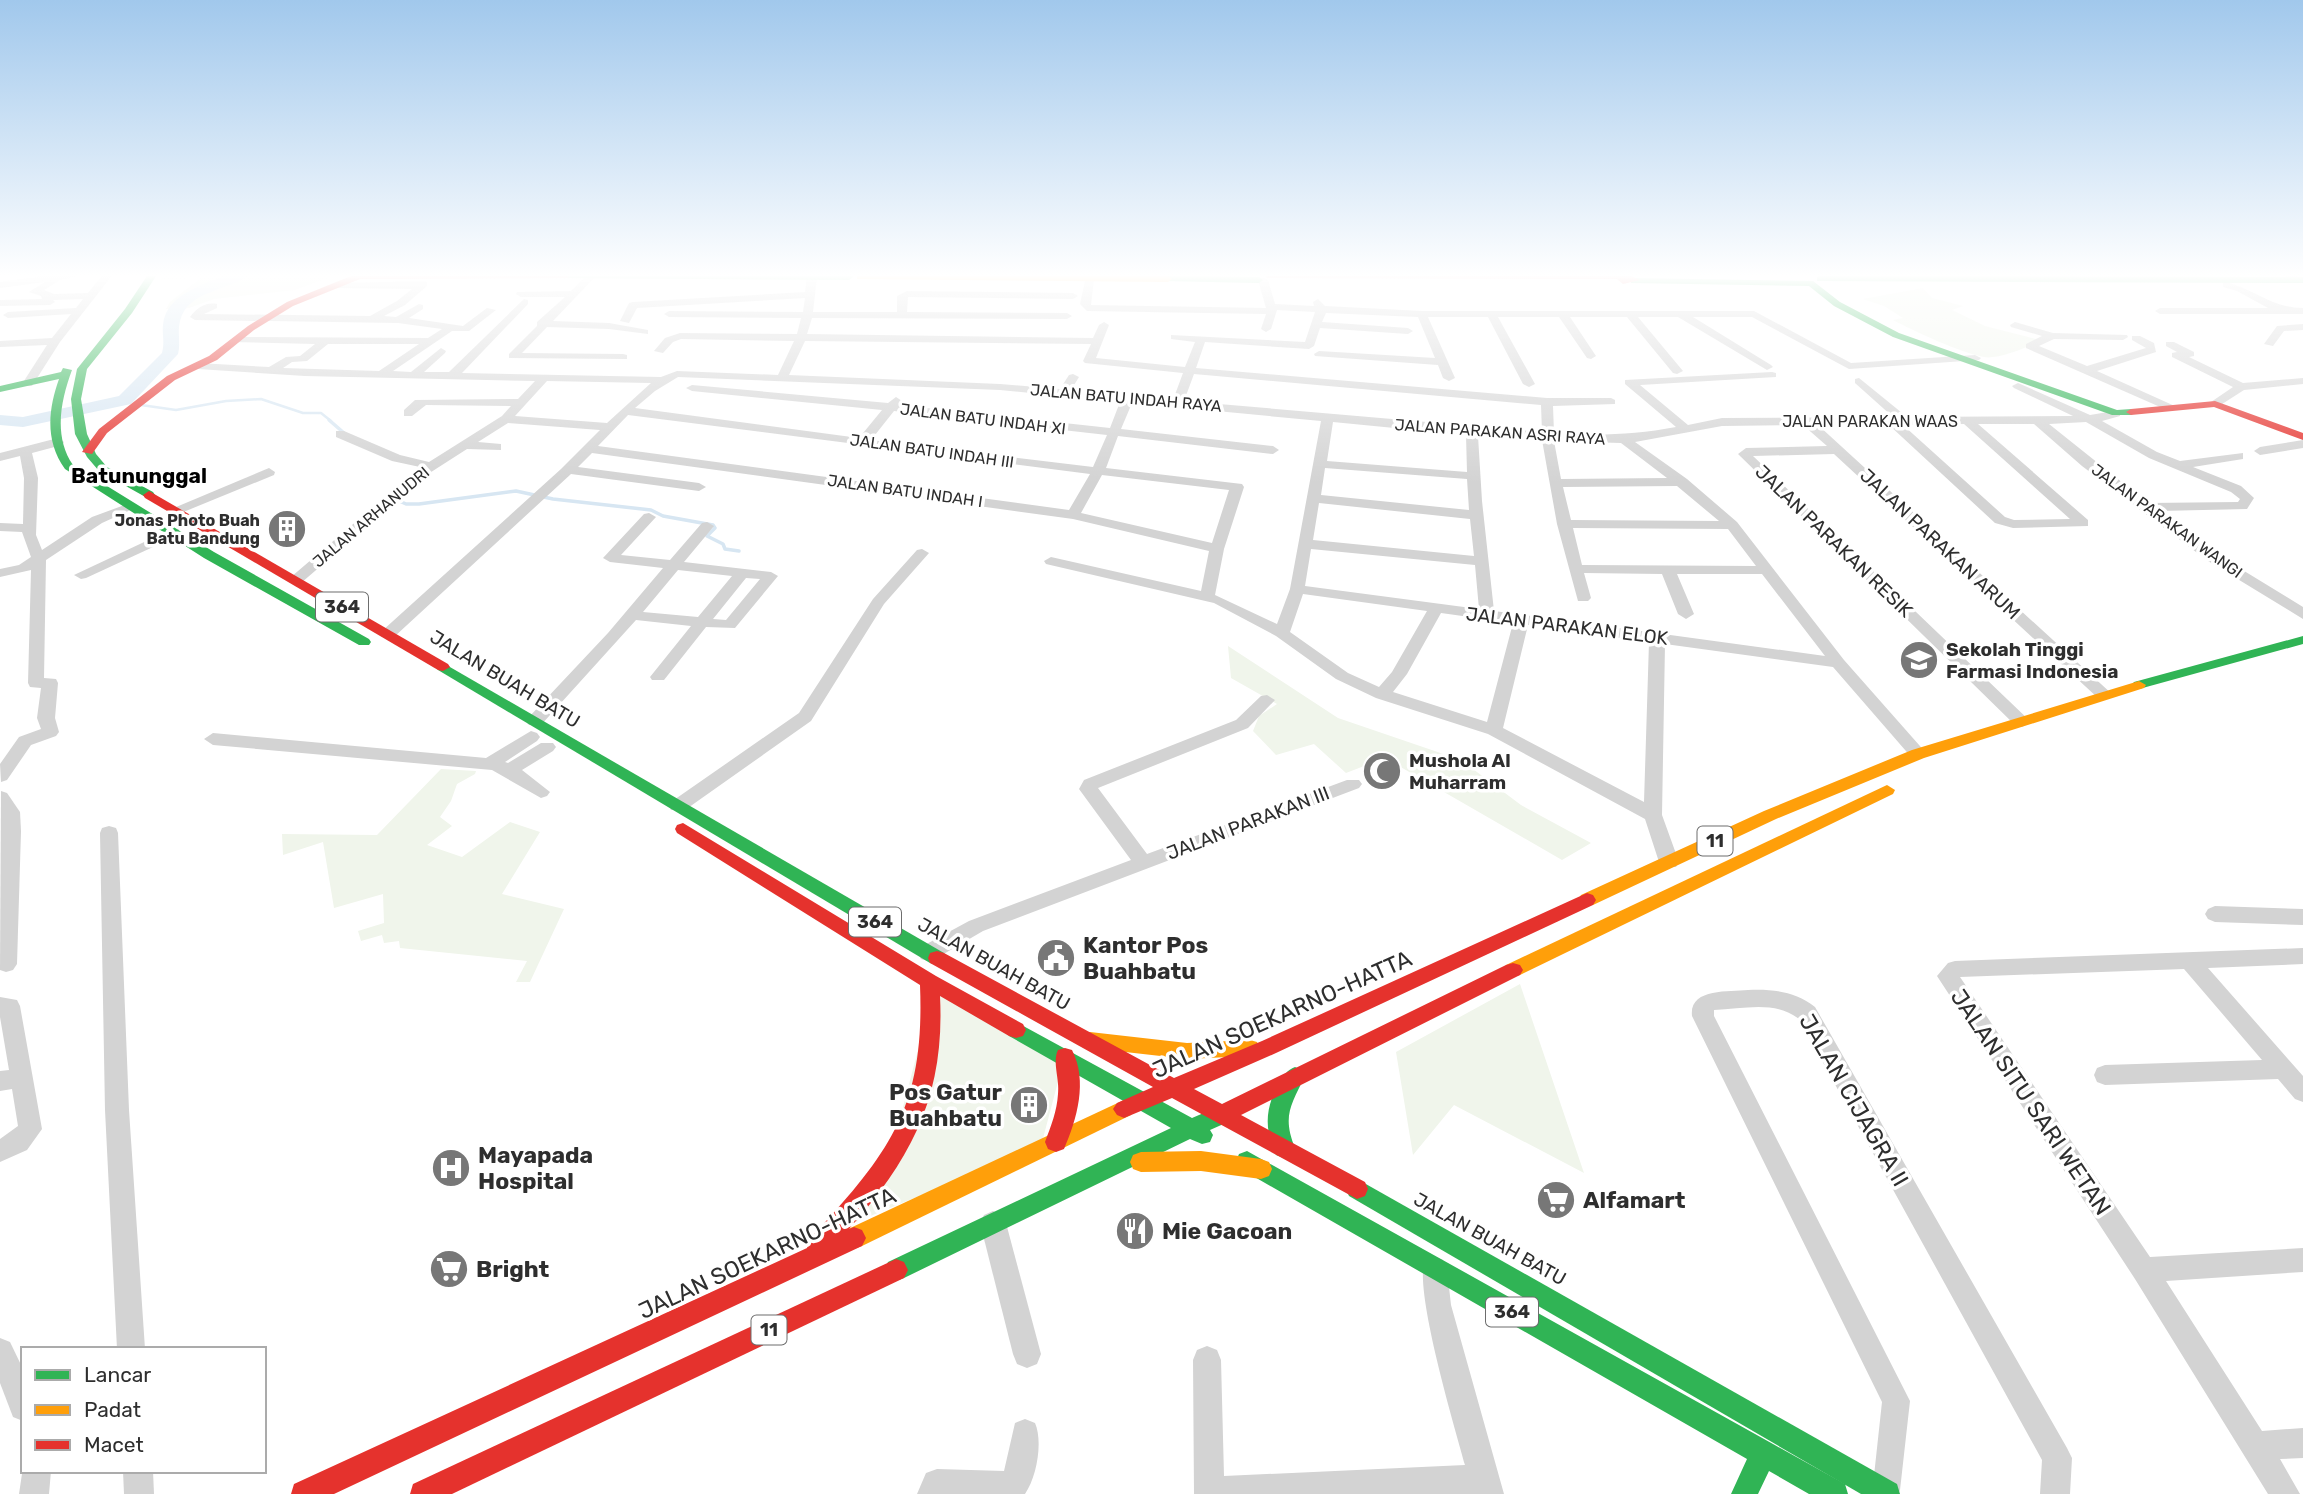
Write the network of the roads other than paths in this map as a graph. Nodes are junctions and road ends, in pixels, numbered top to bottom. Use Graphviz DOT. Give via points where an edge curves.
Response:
graph roads {
  1 [pos="23,343"];
  2 [pos="54,343"];
  3 [pos="90,343"];
  4 [pos="104,343"];
  5 [pos="232,343"];
  6 [pos="323,343"];
  7 [pos="429,343"];
  8 [pos="487,343"];
  9 [pos="525,343"];
  10 [pos="667,343"];
  11 [pos="799,343"];
  12 [pos="1096,343"];
  13 [pos="1200,343"];
  14 [pos="1249,343"];
  15 [pos="1312,343"];
  16 [pos="1434,343"];
  17 [pos="1507,343"];
  18 [pos="1582,343"];
  19 [pos="1654,343"];
  20 [pos="1725,343"];
  21 [pos="1807,343"];
  22 [pos="1931,343"];
  23 [pos="2039,343"];
  24 [pos="2143,343"];
  25 [pos="0,344"];
  26 [pos="2170,344"];
  27 [pos="440,351"];
  28 [pos="659,351"];
  29 [pos="1319,354"];
  30 [pos="2190,354"];
  31 [pos="2203,355"];
  32 [pos="1591,356"];
  33 [pos="623,357"];
  34 [pos="1970,359"];
  35 [pos="1442,362"];
  36 [pos="198,366"];
  37 [pos="1189,370"];
  38 [pos="2087,370"];
  39 [pos="271,371"];
  40 [pos="1677,371"];
  41 [pos="383,374"];
  42 [pos="414,375"];
  43 [pos="176,376"];
  44 [pos="452,376"];
  45 [pos="545,377"];
  46 [pos="1073,377"];
  47 [pos="782,378"];
  48 [pos="1449,378"];
  49 [pos="63,379"];
  50 [pos="796,379"];
  51 [pos="661,380"];
  52 [pos="260,381"];
  53 [pos="1859,381"];
  54 [pos="2303,381"];
  55 [pos="1529,384"];
  56 [pos="25,385"];
  57 [pos="909,385"];
  58 [pos="2018,386"];
  59 [pos="2241,387"];
  60 [pos="692,388"];
  61 [pos="0,389"];
  62 [pos="1064,392"];
  63 [pos="782,396"];
  64 [pos="1128,398"];
  65 [pos="1178,402"];
  66 [pos="1547,402"];
  67 [pos="1611,402"];
  68 [pos="522,403"];
  69 [pos="2215,404"];
  70 [pos="2171,407"];
  71 [pos="891,408"];
  72 [pos="1239,408"];
  73 [pos="627,411"];
  74 [pos="2124,412"];
  75 [pos="408,413"];
  76 [pos="1328,418"];
  77 [pos="117,419"];
  78 [pos="506,419"];
  79 [pos="2089,419"];
  80 [pos="1966,420"];
  81 [pos="2037,420"];
  82 [pos="1806,421"];
  83 [pos="1897,421"];
  84 [pos="79,427"];
  85 [pos="611,427"];
  86 [pos="1685,428"];
  87 [pos="1472,432"];
  88 [pos="1113,433"];
  89 [pos="340,434"];
  90 [pos="57,435"];
  91 [pos="1548,437"];
  92 [pos="2303,437"];
  93 [pos="1625,440"];
  94 [pos="863,441"];
  95 [pos="2303,444"];
  96 [pos="465,445"];
  97 [pos="498,447"];
  98 [pos="590,449"];
  99 [pos="1273,450"];
  100 [pos="1838,450"];
  101 [pos="25,451"];
  102 [pos="2260,451"];
  103 [pos="88,452"];
  104 [pos="2239,456"];
  105 [pos="0,457"];
  106 [pos="1319,464"];
  107 [pos="432,466"];
  108 [pos="2178,466"];
  109 [pos="568,470"];
  110 [pos="1098,471"];
  111 [pos="269,472"];
  112 [pos="1472,476"];
  113 [pos="1682,482"];
  114 [pos="1555,483"];
  115 [pos="699,488"];
  116 [pos="1312,498"];
  117 [pos="130,507"];
  118 [pos="2145,507"];
  119 [pos="176,510"];
  120 [pos="1073,515"];
  121 [pos="1475,515"];
  122 [pos="649,517"];
  123 [pos="1564,524"];
  124 [pos="1732,525"];
  125 [pos="707,526"];
  126 [pos="0,527"];
  127 [pos="29,528"];
  128 [pos="174,532"];
  129 [pos="1306,544"];
  130 [pos="231,545"];
  131 [pos="1217,549"];
  132 [pos="922,553"];
  133 [pos="209,555"];
  134 [pos="39,559"];
  135 [pos="1051,561"];
  136 [pos="1483,561"];
  137 [pos="674,565"];
  138 [pos="1576,569"];
  139 [pos="1668,570"];
  140 [pos="1766,570"];
  141 [pos="743,572"];
  142 [pos="0,573"];
  143 [pos="81,575"];
  144 [pos="296,580"];
  145 [pos="1297,589"];
  146 [pos="1207,596"];
  147 [pos="1583,598"];
  148 [pos="1436,609"];
  149 [pos="1686,614"];
  150 [pos="2303,614"];
  151 [pos="632,615"];
  152 [pos="1487,616"];
  153 [pos="1522,619"];
  154 [pos="703,622"];
  155 [pos="1282,633"];
  156 [pos="387,634"];
  157 [pos="1657,637"];
  158 [pos="2303,640"];
  159 [pos="376,648"];
  160 [pos="400,661"];
  161 [pos="1838,663"];
  162 [pos="2266,667"];
  163 [pos="658,677"];
  164 [pos="2203,685"];
  165 [pos="1382,694"];
  166 [pos="2105,695"];
  167 [pos="1267,700"];
  168 [pos="2022,722"];
  169 [pos="533,729"];
  170 [pos="1494,730"];
  171 [pos="213,739"];
  172 [pos="547,747"];
  173 [pos="1918,754"];
  174 [pos="492,762"];
  175 [pos="510,770"];
  176 [pos="1353,784"];
  177 [pos="1897,785"];
  178 [pos="1,786"];
  179 [pos="541,792"];
  180 [pos="628,795"];
  181 [pos="648,807"];
  182 [pos="671,808"];
  183 [pos="1653,815"];
  184 [pos="108,833"];
  185 [pos="1667,856"];
  186 [pos="1143,863"];
  187 [pos="2215,914"];
  188 [pos="2303,917"];
  189 [pos="4,939"];
  190 [pos="928,953"];
  191 [pos="2303,956"];
  192 [pos="2190,961"];
  193 [pos="6,964"];
  194 [pos="929,981"];
  195 [pos="0,1006"];
  196 [pos="1090,1040"];
  197 [pos="1269,1047"];
  198 [pos="1065,1056"];
  199 [pos="2283,1069"];
  200 [pos="2105,1074"];
  201 [pos="1295,1076"];
  202 [pos="10,1080"];
  203 [pos="1175,1087"];
  204 [pos="2303,1092"];
  205 [pos="1141,1101"];
  206 [pos="1222,1114"];
  207 [pos="1192,1129"];
  208 [pos="1055,1142"];
  209 [pos="1284,1149"];
  210 [pos="0,1151"];
  211 [pos="1114,1165"];
  212 [pos="1261,1169"];
  213 [pos="993,1223"];
  214 [pos="2303,1260"];
  215 [pos="804,1262"];
  216 [pos="1434,1269"];
  217 [pos="2144,1270"];
  218 [pos="131,1347"];
  219 [pos="1027,1354"];
  220 [pos="1207,1360"];
  221 [pos="3,1368"];
  222 [pos="21,1402"];
  223 [pos="1025,1433"];
  224 [pos="2303,1443"];
  225 [pos="2254,1446"];
  226 [pos="1764,1453"];
  227 [pos="36,1473"];
  228 [pos="138,1473"];
  229 [pos="1486,1486"];
  230 [pos="1210,1492"];
  231 [pos="1886,1493"];
  232 [pos="34,1494"];
  233 [pos="139,1494"];
  234 [pos="304,1494"];
  235 [pos="423,1494"];
  236 [pos="932,1494"];
  237 [pos="1744,1494"];
  238 [pos="1835,1494"];
  239 [pos="2055,1494"];
  240 [pos="2285,1494"];
  1 -- 25 [label="street"];
  2 -- 56 [label="street"];
  3 -- 49 [label="main road"];
  4 -- 84 [label="main road, JALAN BUAH BATU / 364" via="81,371 75,396"];
  5 -- 36 [label="main road"];
  6 -- 39 [label="street" via="303,359 290,359"];
  7 -- 41 [label="street"];
  8 -- 44 [label="street"];
  9 -- 33 [label="street" via="513,356"];
  10 -- 28 [label="street"];
  11 -- 47 [label="street"];
  12 -- 37 [label="street" via="1089,361"];
  13 -- 37 [label="street"];
  14 -- 15 [label="street" via="1305,347"];
  16 -- 35 [label="street"];
  17 -- 55 [label="street"];
  18 -- 32 [label="street"];
  19 -- 40 [label="street"];
  20 -- 86 [label="street" via="1770,371 1629,382"];
  21 -- 34 [label="street" via="1842,363 1860,366"];
  22 -- 34 [label="main road"];
  23 -- 38 [label="street" via="2031,347"];
  24 -- 38 [label="street" via="2152,349"];
  26 -- 30 [label="street"];
  27 -- 42 [label="street"];
  29 -- 35 [label="street"];
  30 -- 31 [label="street"];
  30 -- 59 [label="street" via="2175,355"];
  34 -- 74 [label="main road"];
  35 -- 48 [label="street"];
  36 -- 39 [label="street"];
  36 -- 43 [label="main road"];
  37 -- 65 [label="street"];
  37 -- 66 [label="street"];
  38 -- 70 [label="street"];
  39 -- 41 [label="street"];
  41 -- 42 [label="street"];
  42 -- 44 [label="street"];
  43 -- 52 [label="street"];
  43 -- 77 [label="main road"];
  44 -- 45 [label="street"];
  45 -- 51 [label="street"];
  45 -- 68 [label="street, JALAN ARHANUDRI"];
  46 -- 62 [label="street"];
  47 -- 50 [label="street, JALAN BATU INDAH RAYA"];
  47 -- 51 [label="street, JALAN BATU INDAH RAYA" via="677,374"];
  49 -- 56 [label="main road"];
  49 -- 90 [label="main road"];
  50 -- 57 [label="street, JALAN BATU INDAH RAYA"];
  50 -- 63 [label="street"];
  51 -- 73 [label="street"];
  53 -- 83 [label="street"];
  54 -- 59 [label="street"];
  56 -- 61 [label="main road"];
  57 -- 62 [label="street, JALAN BATU INDAH RAYA"];
  57 -- 71 [label="street"];
  58 -- 79 [label="street"];
  59 -- 69 [label="street"];
  60 -- 63 [label="street, JALAN BATU INDAH XI"];
  62 -- 64 [label="street, JALAN BATU INDAH RAYA"];
  63 -- 71 [label="street, JALAN BATU INDAH XI"];
  64 -- 65 [label="street, JALAN BATU INDAH RAYA"];
  64 -- 88 [label="street"];
  65 -- 72 [label="street, JALAN BATU INDAH RAYA"];
  66 -- 67 [label="street"];
  66 -- 91 [label="street"];
  68 -- 75 [label="street" via="426,401"];
  68 -- 78 [label="street, JALAN ARHANUDRI"];
  69 -- 70 [label="main road"];
  69 -- 92 [label="main road"];
  70 -- 74 [label="main road"];
  71 -- 88 [label="street, JALAN BATU INDAH XI"];
  71 -- 94 [label="street"];
  72 -- 76 [label="street, JALAN PARAKAN ASRI RAYA"];
  73 -- 85 [label="street"];
  73 -- 94 [label="street, JALAN BATU INDAH III"];
  74 -- 79 [label="street, JALAN PARAKAN WAAS"];
  76 -- 87 [label="street, JALAN PARAKAN ASRI RAYA"];
  76 -- 106 [label="street"];
  77 -- 84 [label="main road"];
  77 -- 103 [label="main road"];
  78 -- 85 [label="street"];
  78 -- 96 [label="street, JALAN ARHANUDRI"];
  79 -- 81 [label="street, JALAN PARAKAN WAAS"];
  79 -- 108 [label="street"];
  80 -- 81 [label="street, JALAN PARAKAN WAAS"];
  80 -- 83 [label="street, JALAN PARAKAN WAAS"];
  80 -- 83 [label="street" via="2083,523 2013,524 2000,520"];
  81 -- 118 [label="street, JALAN PARAKAN WANGI"];
  82 -- 83 [label="street, JALAN PARAKAN WAAS"];
  82 -- 86 [label="street, JALAN PARAKAN WAAS" via="1722,422"];
  82 -- 100 [label="street, JALAN PARAKAN ARUM"];
  84 -- 103 [label="main road, JALAN BUAH BATU / 364"];
  85 -- 98 [label="street"];
  86 -- 93 [label="street, JALAN PARAKAN WAAS"];
  87 -- 91 [label="street, JALAN PARAKAN ASRI RAYA"];
  87 -- 112 [label="street"];
  88 -- 99 [label="street, JALAN BATU INDAH XI"];
  88 -- 110 [label="street"];
  89 -- 107 [label="street" via="396,458"];
  90 -- 101 [label="street"];
  90 -- 117 [label="main road, 364" via="64,462"];
  91 -- 93 [label="street, JALAN PARAKAN ASRI RAYA"];
  91 -- 114 [label="street"];
  93 -- 113 [label="street, JALAN PARAKAN ASRI RAYA"];
  94 -- 110 [label="street, JALAN BATU INDAH III"];
  95 -- 102 [label="street"];
  96 -- 97 [label="street"];
  96 -- 107 [label="street, JALAN ARHANUDRI"];
  98 -- 109 [label="street"];
  98 -- 120 [label="street, JALAN BATU INDAH I"];
  100 -- 166 [label="street, JALAN PARAKAN ARUM"];
  100 -- 168 [label="street, JALAN PARAKAN RESIK" via="1744,454"];
  101 -- 105 [label="street"];
  101 -- 127 [label="street" via="31,478"];
  103 -- 119 [label="main road, JALAN BUAH BATU / 364" via="103,470"];
  104 -- 108 [label="street"];
  106 -- 112 [label="street"];
  106 -- 116 [label="street"];
  107 -- 144 [label="street, JALAN ARHANUDRI"];
  108 -- 118 [label="street" via="2236,489 2246,503"];
  109 -- 115 [label="street"];
  109 -- 156 [label="street"];
  110 -- 120 [label="street"];
  110 -- 131 [label="street, JALAN BATU INDAH III" via="1237,487"];
  111 -- 119 [label="street"];
  112 -- 121 [label="street"];
  113 -- 114 [label="street"];
  113 -- 124 [label="street, JALAN PARAKAN ASRI RAYA"];
  114 -- 123 [label="street"];
  116 -- 121 [label="street"];
  116 -- 129 [label="street"];
  117 -- 128 [label="main road, 364"];
  117 -- 134 [label="street" via="97,520"];
  118 -- 150 [label="street, JALAN PARAKAN WANGI" via="2213,558"];
  119 -- 130 [label="main road, JALAN BUAH BATU / 364"];
  120 -- 131 [label="street, JALAN BATU INDAH I"];
  121 -- 136 [label="street"];
  122 -- 137 [label="street" via="610,558"];
  123 -- 124 [label="street"];
  123 -- 138 [label="street"];
  124 -- 140 [label="street, JALAN PARAKAN ASRI RAYA"];
  125 -- 137 [label="street"];
  126 -- 127 [label="street"];
  127 -- 134 [label="street"];
  128 -- 133 [label="main road, 364"];
  128 -- 143 [label="street"];
  129 -- 136 [label="street"];
  129 -- 145 [label="street"];
  130 -- 133 [label="main road"];
  130 -- 144 [label="main road, JALAN BUAH BATU / 364"];
  131 -- 146 [label="street"];
  132 -- 182 [label="street" via="878,602 805,717"];
  133 -- 159 [label="main road, 364"];
  134 -- 142 [label="street"];
  134 -- 178 [label="street" via="36,683 50,683 46,718 50,732 24,741"];
  135 -- 146 [label="street"];
  136 -- 152 [label="street"];
  137 -- 141 [label="street"];
  137 -- 151 [label="street"];
  138 -- 139 [label="street"];
  138 -- 147 [label="street"];
  139 -- 140 [label="street"];
  139 -- 149 [label="street"];
  140 -- 161 [label="street, JALAN PARAKAN ASRI RAYA"];
  141 -- 154 [label="street"];
  141 -- 154 [label="street" via="770,578 730,625"];
  144 -- 156 [label="main road, JALAN BUAH BATU / 364"];
  145 -- 148 [label="street, JALAN PARAKAN ELOK"];
  145 -- 155 [label="street"];
  146 -- 155 [label="street"];
  148 -- 152 [label="street, JALAN PARAKAN ELOK"];
  148 -- 165 [label="street" via="1399,674"];
  151 -- 154 [label="street"];
  151 -- 169 [label="street"];
  152 -- 153 [label="street, JALAN PARAKAN ELOK"];
  153 -- 157 [label="street, JALAN PARAKAN ELOK"];
  153 -- 170 [label="street"];
  154 -- 163 [label="street"];
  155 -- 165 [label="street" via="1342,676"];
  156 -- 169 [label="main road, JALAN BUAH BATU / 364"];
  157 -- 161 [label="street, JALAN PARAKAN ELOK"];
  157 -- 183 [label="street"];
  158 -- 166 [label="main road, JALAN SOEKARNO-HATTA / 11"];
  160 -- 169 [label="main road, JALAN BUAH BATU / 364"];
  161 -- 173 [label="street, JALAN PARAKAN ASRI RAYA"];
  162 -- 164 [label="main road"];
  165 -- 170 [label="street"];
  166 -- 168 [label="main road, JALAN SOEKARNO-HATTA / 11"];
  167 -- 186 [label="street, JALAN PARAKAN III" via="1242,724 1096,781 1088,789"];
  168 -- 173 [label="main road, JALAN SOEKARNO-HATTA / 11"];
  169 -- 172 [label="main road, JALAN BUAH BATU / 364"];
  169 -- 174 [label="street"];
  169 -- 182 [label="main road, JALAN BUAH BATU / 364"];
  170 -- 183 [label="street"];
  171 -- 174 [label="street"];
  172 -- 175 [label="street"];
  172 -- 180 [label="main road, JALAN BUAH BATU / 364"];
  173 -- 185 [label="main road, JALAN SOEKARNO-HATTA / 11"];
  174 -- 175 [label="street"];
  175 -- 179 [label="street"];
  176 -- 186 [label="street, JALAN PARAKAN III"];
  177 -- 201 [label="main road, 11"];
  178 -- 189 [label="street" via="12,831"];
  181 -- 182 [label="main road"];
  182 -- 190 [label="main road, JALAN BUAH BATU / 364"];
  182 -- 194 [label="main road, JALAN BUAH BATU / 364"];
  183 -- 185 [label="street"];
  184 -- 218 [label="street"];
  185 -- 197 [label="main road, JALAN SOEKARNO-HATTA / 11"];
  186 -- 190 [label="street, JALAN PARAKAN III" via="976,926"];
  187 -- 188 [label="street"];
  189 -- 193 [label="street"];
  190 -- 196 [label="main road, JALAN BUAH BATU / 364"];
  191 -- 192 [label="street, JALAN SITU SARI WETAN"];
  192 -- 199 [label="street"];
  192 -- 217 [label="street, JALAN SITU SARI WETAN" via="1955,968 1948,976"];
  194 -- 198 [label="main road, JALAN BUAH BATU / 364"];
  194 -- 215 [label="main road" via="935,1034 914,1120 876,1182"];
  195 -- 202 [label="street" via="9,1006"];
  196 -- 197 [label="main road" via="1187,1051"];
  196 -- 203 [label="main road, JALAN BUAH BATU / 364"];
  197 -- 203 [label="main road, JALAN SOEKARNO-HATTA / 11"];
  198 -- 205 [label="main road, JALAN BUAH BATU / 364"];
  198 -- 208 [label="main road" via="1072,1096"];
  199 -- 200 [label="street"];
  199 -- 204 [label="street"];
  201 -- 206 [label="main road, 11"];
  201 -- 209 [label="main road" via="1282,1095 1274,1120"];
  202 -- 210 [label="street" via="30,1129"];
  203 -- 205 [label="main road, JALAN SOEKARNO-HATTA / 11"];
  203 -- 206 [label="main road, JALAN BUAH BATU / 364"];
  205 -- 207 [label="main road, JALAN BUAH BATU / 364"];
  205 -- 208 [label="main road, JALAN SOEKARNO-HATTA / 11"];
  206 -- 207 [label="main road, 11"];
  206 -- 209 [label="main road, JALAN BUAH BATU / 364"];
  207 -- 211 [label="main road, 11"];
  207 -- 212 [label="main road, JALAN BUAH BATU / 364"];
  208 -- 215 [label="main road, JALAN SOEKARNO-HATTA / 11"];
  209 -- 231 [label="main road, JALAN BUAH BATU / 364"];
  211 -- 212 [label="main road" via="1185,1158"];
  211 -- 213 [label="main road, 11"];
  212 -- 216 [label="main road, JALAN BUAH BATU / 364"];
  213 -- 219 [label="street"];
  213 -- 235 [label="main road, 11"];
  214 -- 217 [label="street"];
  215 -- 234 [label="main road, JALAN SOEKARNO-HATTA / 11"];
  216 -- 226 [label="main road, JALAN BUAH BATU / 364"];
  216 -- 229 [label="street" via="1438,1305"];
  217 -- 225 [label="street, JALAN SITU SARI WETAN"];
  220 -- 230 [label="street"];
  221 -- 222 [label="street"];
  223 -- 236 [label="street" via="1013,1486 937,1484"];
  224 -- 225 [label="street"];
  225 -- 240 [label="street, JALAN SITU SARI WETAN"];
  226 -- 237 [label="main road"];
  226 -- 238 [label="main road, JALAN BUAH BATU / 364"];
  227 -- 232 [label="street"];
  228 -- 233 [label="street"];
  229 -- 230 [label="street"];
  231 -- 239 [label="street, JALAN CIJAGRA II" via="1896,1401 1703,1016 1702,1007 1710,1002 1784,1000 1807,1013 2057,1458"];
}
